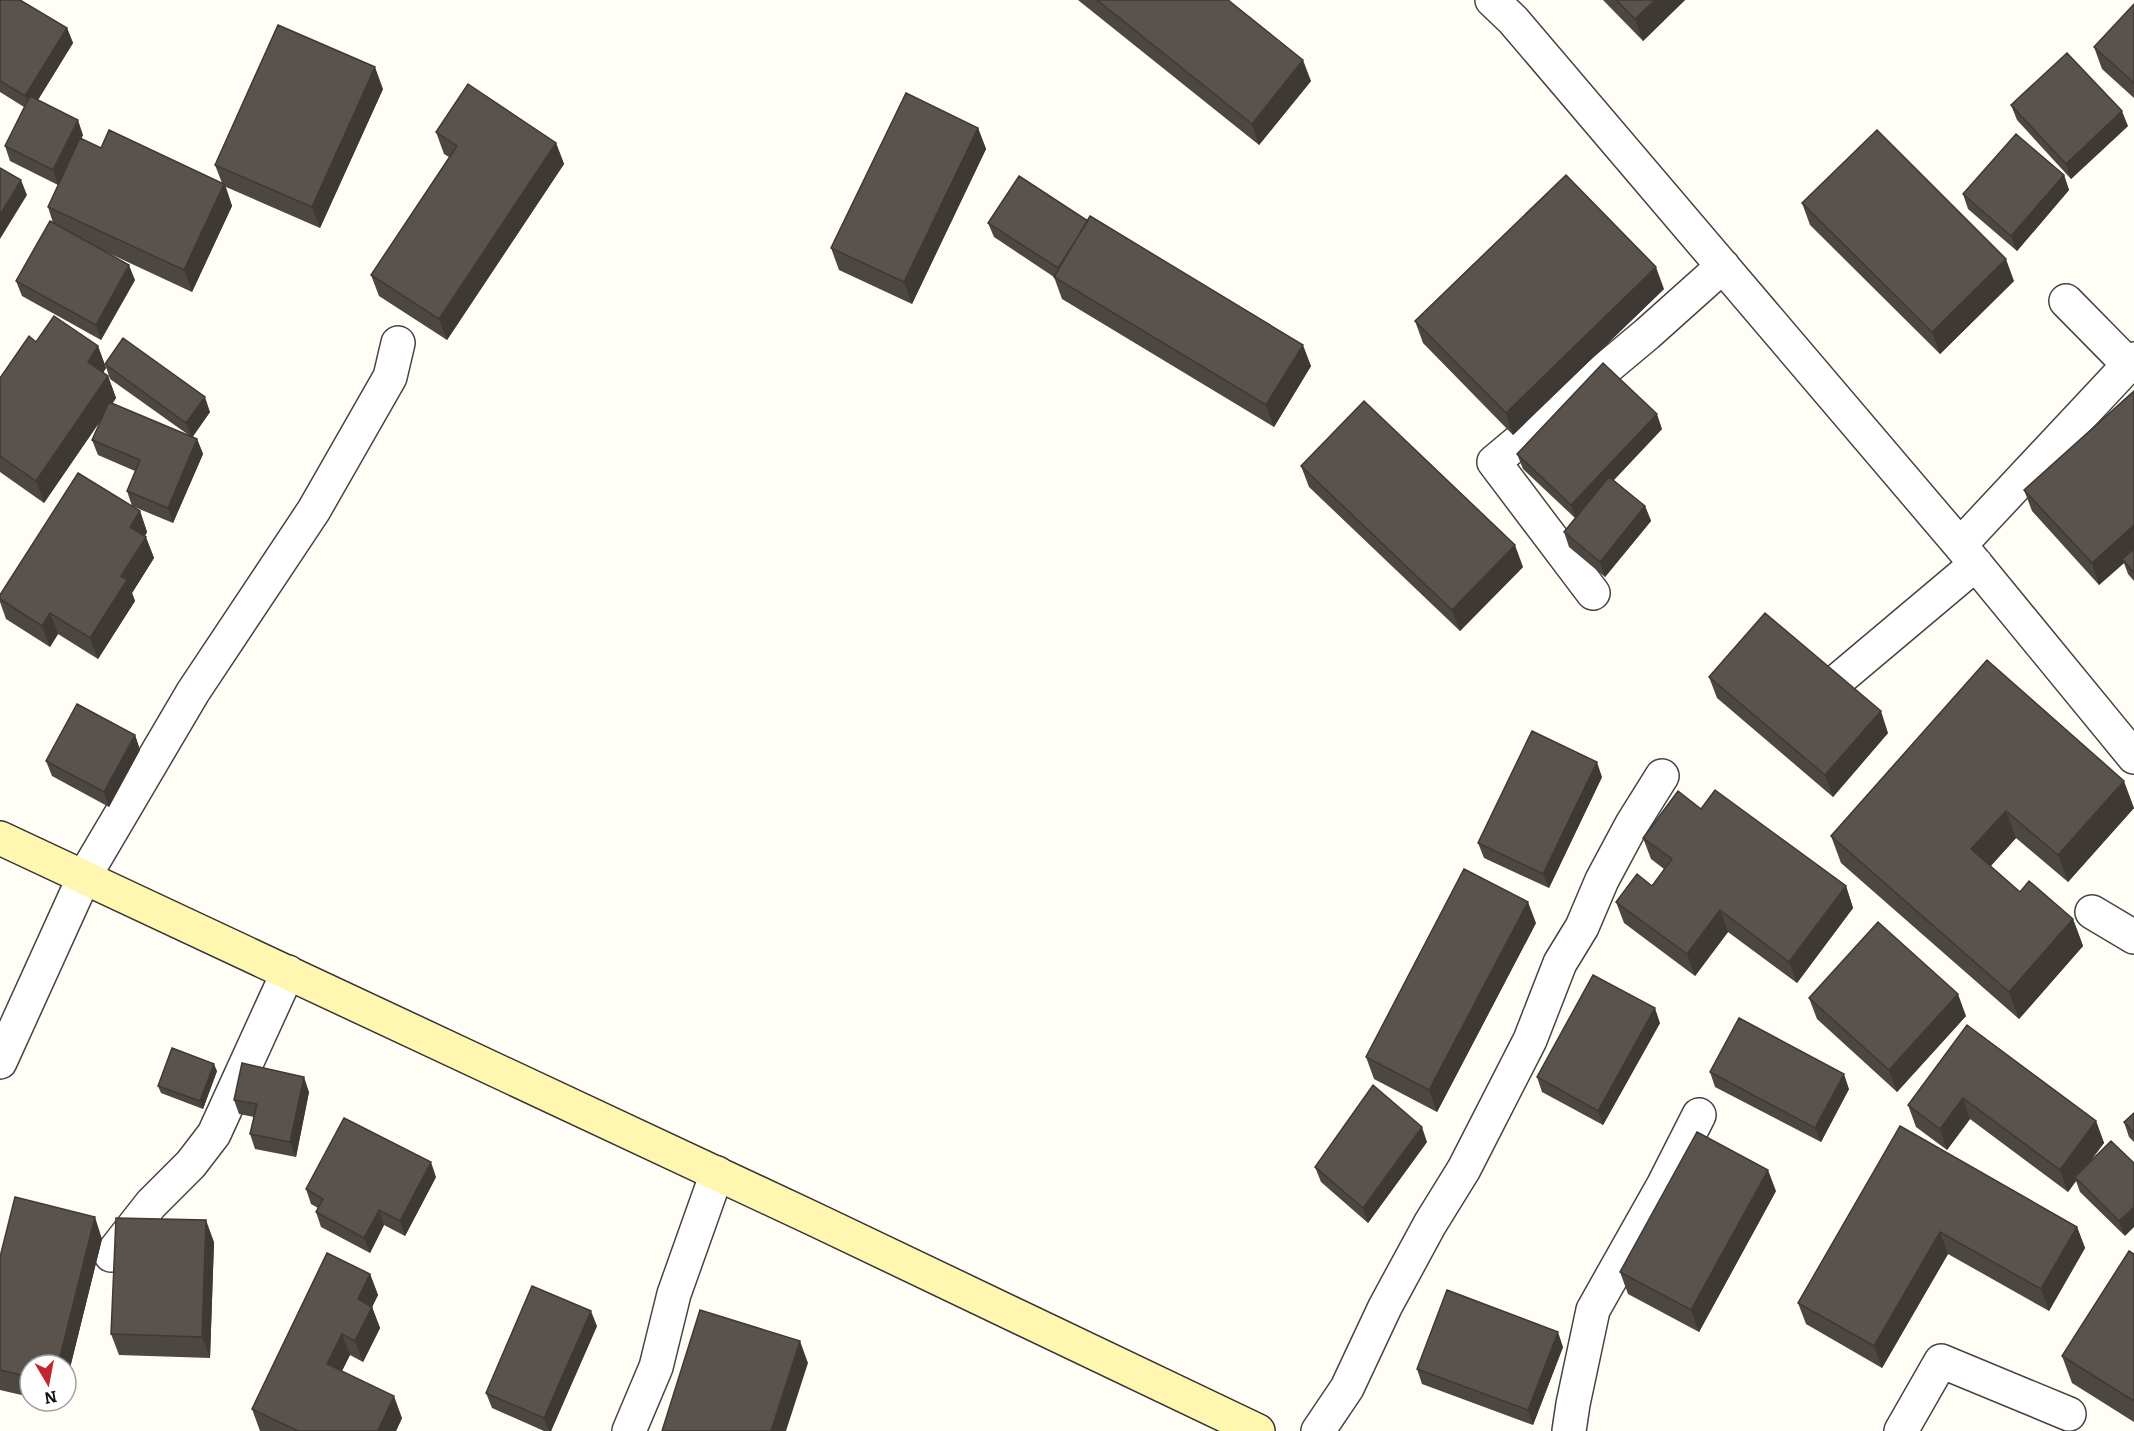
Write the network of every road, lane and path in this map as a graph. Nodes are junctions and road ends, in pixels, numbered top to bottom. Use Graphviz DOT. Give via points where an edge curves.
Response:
graph roads {
  1 [pos="1492,0"];
  2 [pos="1723,266"];
  3 [pos="2066,301"];
  4 [pos="398,343"];
  5 [pos="2132,362"];
  6 [pos="1968,554"];
  7 [pos="1593,593"];
  8 [pos="1837,681"];
  9 [pos="2134,758"];
  10 [pos="1662,776"];
  11 [pos="0,838"];
  12 [pos="84,877"];
  13 [pos="2092,912"];
  14 [pos="2134,937"];
  15 [pos="288,972"];
  16 [pos="0,1062"];
  17 [pos="1699,1115"];
  18 [pos="717,1173"];
  19 [pos="111,1255"];
  20 [pos="2069,1414"];
  21 [pos="629,1431"];
  22 [pos="1258,1431"];
  23 [pos="1318,1431"];
  24 [pos="1569,1431"];
  25 [pos="1901,1431"];
  1 -- 2 [label="street" via="1514,20"];
  2 -- 6 [label="street"];
  2 -- 7 [label="street" via="1494,462"];
  3 -- 5 [label="street"];
  4 -- 12 [label="street" via="390,377 314,510 193,692"];
  5 -- 6 [label="street"];
  6 -- 8 [label="street"];
  6 -- 9 [label="street"];
  10 -- 23 [label="street" via="1632,824 1560,963 1530,1040 1464,1169 1384,1307 1347,1388"];
  11 -- 12 [label="main road"];
  12 -- 15 [label="main road"];
  12 -- 16 [label="street"];
  13 -- 14 [label="street"];
  15 -- 18 [label="main road"];
  15 -- 19 [label="street" via="214,1134"];
  17 -- 24 [label="street" via="1593,1310"];
  18 -- 21 [label="street" via="674,1294 656,1366"];
  18 -- 22 [label="main road"];
  20 -- 25 [label="street" via="1941,1361"];
}
